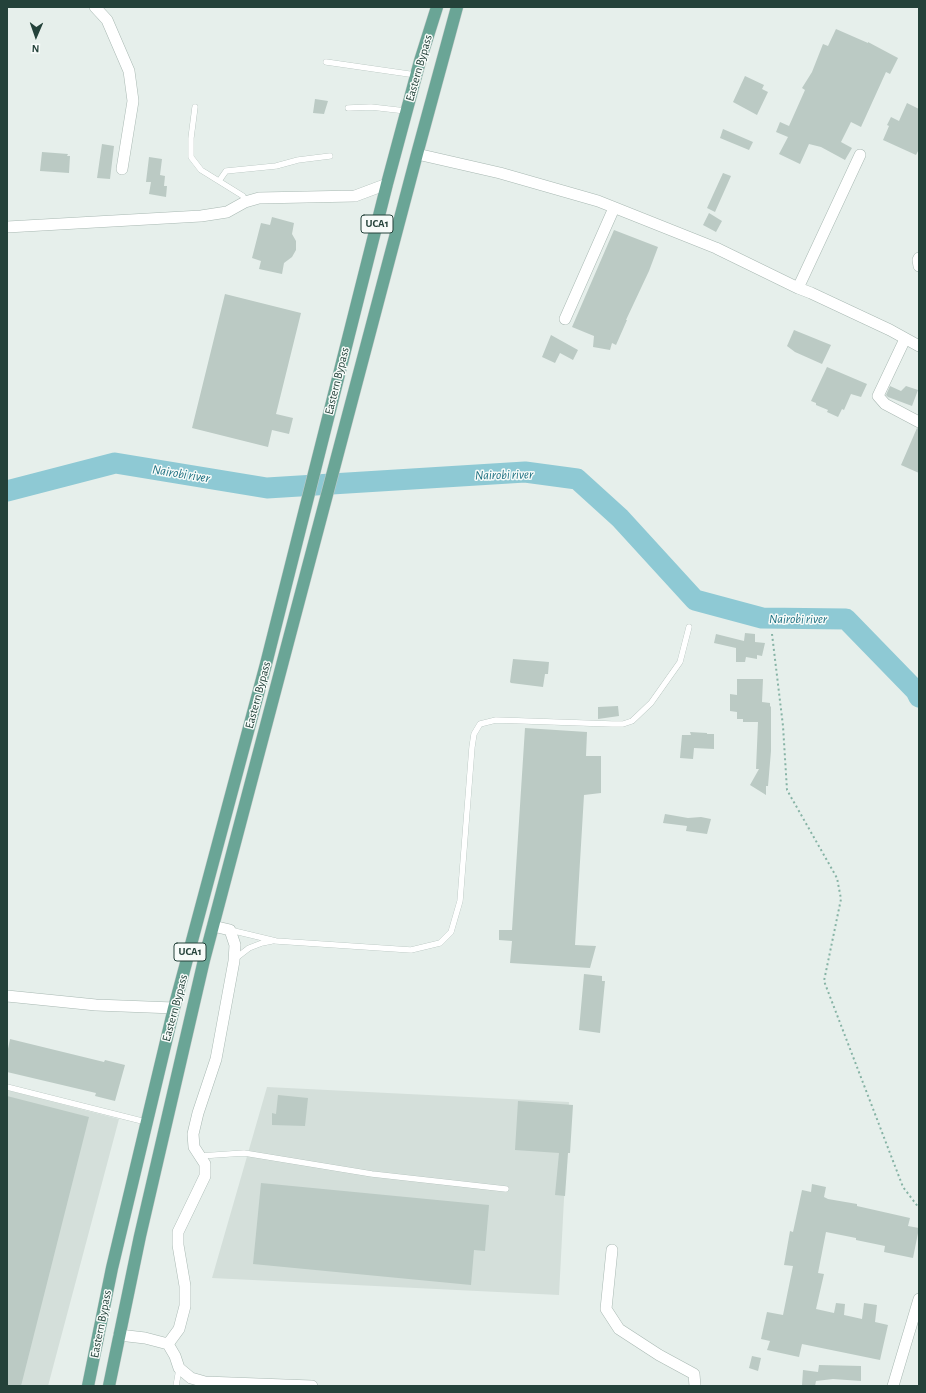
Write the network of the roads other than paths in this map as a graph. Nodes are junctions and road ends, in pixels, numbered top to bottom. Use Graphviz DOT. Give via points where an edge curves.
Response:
graph roads {
  1 [pos="94,7"];
  2 [pos="437,7"];
  3 [pos="457,7"];
  4 [pos="326,62"];
  5 [pos="416,75"];
  6 [pos="195,107"];
  7 [pos="348,108"];
  8 [pos="407,111"];
  9 [pos="417,154"];
  10 [pos="860,155"];
  11 [pos="330,156"];
  12 [pos="122,169"];
  13 [pos="219,180"];
  14 [pos="387,184"];
  15 [pos="245,202"];
  16 [pos="614,208"];
  17 [pos="7,228"];
  18 [pos="919,258"];
  19 [pos="919,266"];
  20 [pos="798,288"];
  21 [pos="565,319"];
  22 [pos="905,339"];
  23 [pos="919,346"];
  24 [pos="919,422"];
  25 [pos="689,627"];
  26 [pos="213,926"];
  27 [pos="230,930"];
  28 [pos="276,941"];
  29 [pos="234,961"];
  30 [pos="7,996"];
  31 [pos="174,1008"];
  32 [pos="7,1087"];
  33 [pos="146,1122"];
  34 [pos="200,1156"];
  35 [pos="506,1189"];
  36 [pos="612,1250"];
  37 [pos="919,1299"];
  38 [pos="119,1335"];
  39 [pos="168,1344"];
  40 [pos="179,1368"];
  41 [pos="88,1386"];
  42 [pos="109,1386"];
  43 [pos="176,1386"];
  44 [pos="312,1386"];
  45 [pos="695,1386"];
  46 [pos="893,1386"];
  1 -- 12 [label="street" via="107,20 129,71 134,101"];
  2 -- 5 [label="main road, Eastern Bypass / UCA1"];
  3 -- 9 [label="main road, Eastern Bypass / UCA1"];
  4 -- 5 [label="lane"];
  5 -- 8 [label="main road, Eastern Bypass / UCA1"];
  6 -- 13 [label="lane" via="191,157 201,170"];
  7 -- 8 [label="lane" via="371,107"];
  8 -- 14 [label="main road, Eastern Bypass / UCA1"];
  9 -- 16 [label="street" via="500,174 598,201"];
  9 -- 26 [label="main road, Eastern Bypass / UCA1"];
  10 -- 20 [label="street"];
  11 -- 13 [label="lane" via="276,166 226,171"];
  13 -- 15 [label="lane" via="243,196"];
  14 -- 15 [label="street" via="355,196 259,198"];
  14 -- 31 [label="main road, Eastern Bypass / UCA1" via="303,521"];
  15 -- 17 [label="street" via="227,212 201,216"];
  16 -- 20 [label="street" via="716,248"];
  16 -- 21 [label="street"];
  18 -- 19 [label="street"];
  20 -- 22 [label="street"];
  22 -- 23 [label="street"];
  22 -- 24 [label="street" via="878,396 885,404"];
  25 -- 28 [label="lane" via="680,662 651,704 632,721 612,724 496,720 480,724 474,734 472,747 460,902 451,932 440,943 411,950"];
  26 -- 27 [label="street"];
  26 -- 38 [label="main road, Eastern Bypass / UCA1"];
  27 -- 28 [label="lane"];
  27 -- 29 [label="street" via="235,945"];
  28 -- 29 [label="lane" via="248,948"];
  29 -- 34 [label="street" via="216,1059 193,1134 194,1147"];
  30 -- 31 [label="street" via="96,1005"];
  31 -- 33 [label="main road, Eastern Bypass / UCA1"];
  32 -- 33 [label="lane"];
  33 -- 41 [label="main road, Eastern Bypass / UCA1"];
  34 -- 35 [label="lane" via="244,1153 372,1174"];
  34 -- 39 [label="street" via="205,1164 205,1176 178,1232 185,1306 179,1329"];
  36 -- 45 [label="street" via="606,1309 619,1329 694,1374"];
  37 -- 46 [label="street"];
  38 -- 39 [label="street"];
  38 -- 42 [label="main road, Eastern Bypass / UCA1"];
  39 -- 40 [label="street"];
  40 -- 43 [label="lane"];
  40 -- 44 [label="street" via="191,1378 205,1382"];
}
